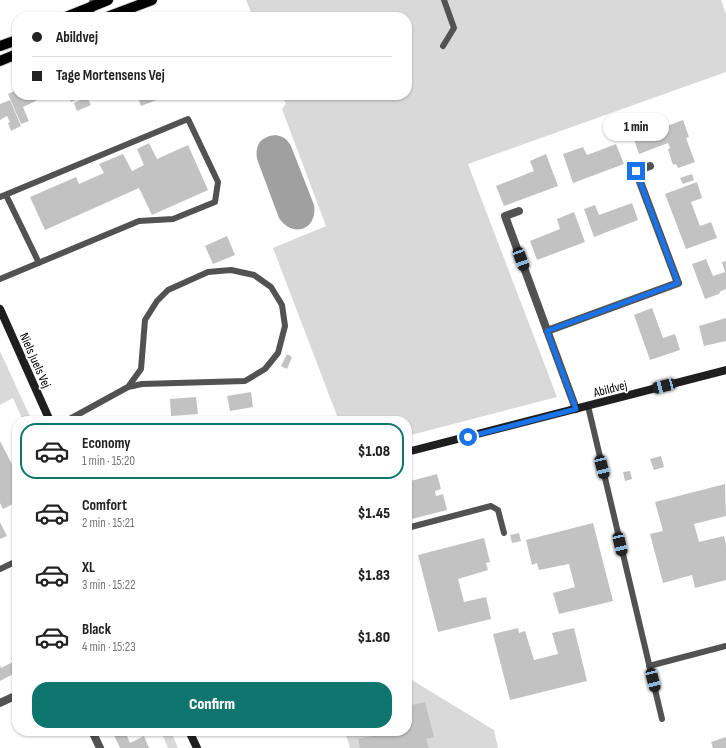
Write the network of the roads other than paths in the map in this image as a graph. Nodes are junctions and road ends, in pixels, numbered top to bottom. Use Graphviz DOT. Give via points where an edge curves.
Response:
graph roads {
  1 [pos="108,0"];
  2 [pos="152,0"];
  3 [pos="444,0"];
  4 [pos="91,3"];
  5 [pos="75,12"];
  6 [pos="120,12"];
  7 [pos="12,42"];
  8 [pos="0,46"];
  9 [pos="443,46"];
  10 [pos="12,56"];
  11 [pos="0,61"];
  12 [pos="650,166"];
  13 [pos="3,196"];
  14 [pos="519,211"];
  15 [pos="39,263"];
  16 [pos="0,279"];
  17 [pos="0,309"];
  18 [pos="547,331"];
  19 [pos="726,370"];
  20 [pos="128,387"];
  21 [pos="588,406"];
  22 [pos="576,409"];
  23 [pos="48,416"];
  24 [pos="75,416"];
  25 [pos="412,451"];
  26 [pos="412,527"];
  27 [pos="504,533"];
  28 [pos="12,563"];
  29 [pos="0,569"];
  30 [pos="726,646"];
  31 [pos="649,666"];
  32 [pos="12,697"];
  33 [pos="0,703"];
  34 [pos="662,719"];
  35 [pos="94,736"];
  36 [pos="191,736"];
  37 [pos="100,748"];
  38 [pos="197,748"];
  1 -- 4 [label="main road"];
  2 -- 6 [label="main road"];
  3 -- 9 [label="lane" via="454,28"];
  4 -- 5 [label="main road"];
  7 -- 8 [label="main road"];
  10 -- 11 [label="main road"];
  12 -- 18 [label="street" via="636,171 678,283"];
  13 -- 15 [label="lane"];
  13 -- 15 [label="lane" via="188,119 218,182 215,202 173,219 139,221"];
  14 -- 18 [label="street" via="505,216"];
  15 -- 16 [label="lane"];
  17 -- 23 [label="street, Niels Juels Vej"];
  18 -- 22 [label="street"];
  19 -- 21 [label="street, Abildvej"];
  20 -- 20 [label="lane" via="142,384 245,381 265,369 278,353 285,326 282,305 270,287 254,275 231,270 208,272 168,290 157,301 145,320 141,369"];
  20 -- 24 [label="lane"];
  21 -- 22 [label="street, Abildvej"];
  21 -- 31 [label="lane"];
  22 -- 25 [label="street, Abildvej"];
  26 -- 27 [label="lane" via="491,506 498,510"];
  28 -- 29 [label="lane"];
  30 -- 31 [label="lane"];
  31 -- 34 [label="lane"];
  32 -- 33 [label="street"];
  35 -- 37 [label="street"];
  36 -- 38 [label="street"];
}
